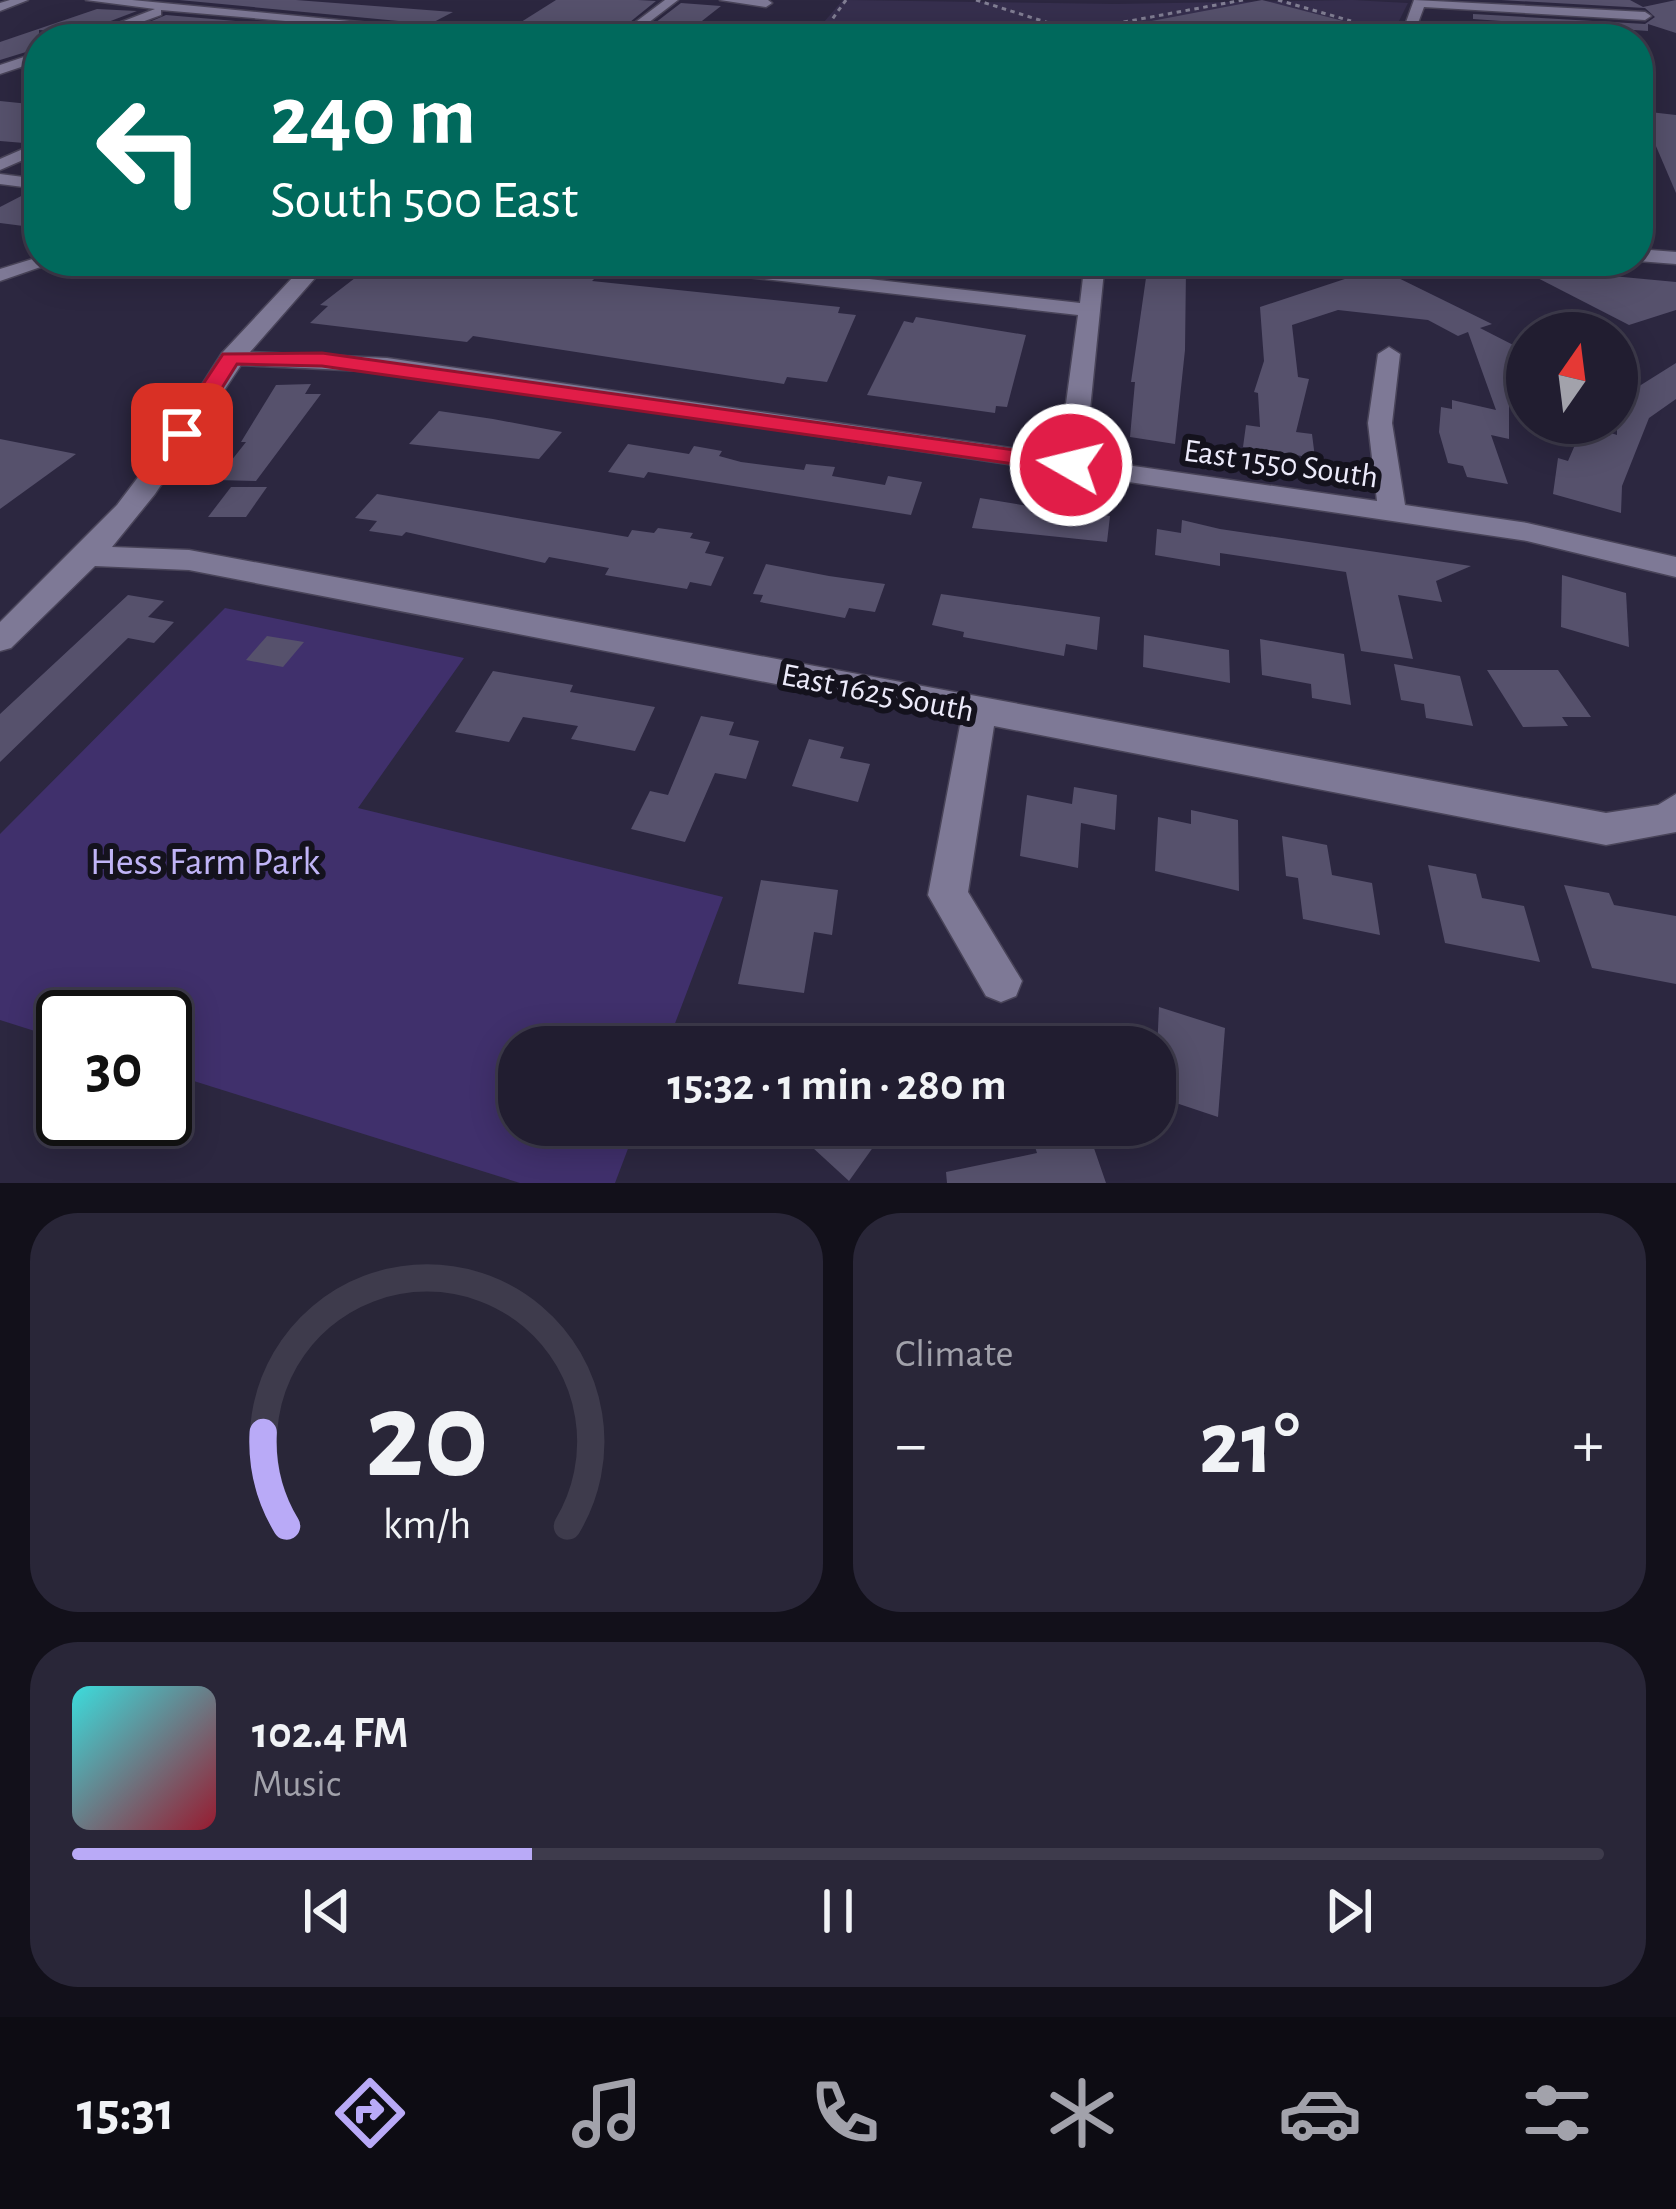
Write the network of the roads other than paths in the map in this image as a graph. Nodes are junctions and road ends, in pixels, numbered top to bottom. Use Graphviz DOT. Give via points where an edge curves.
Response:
graph roads {
  1 [pos="22,0"];
  2 [pos="92,0"];
  3 [pos="188,0"];
  4 [pos="672,0"];
  5 [pos="726,0"];
  6 [pos="1421,2"];
  7 [pos="766,3"];
  8 [pos="0,7"];
  9 [pos="163,9"];
  10 [pos="1646,16"];
  11 [pos="123,24"];
  12 [pos="329,24"];
  13 [pos="639,24"];
  14 [pos="306,276"];
  15 [pos="792,276"];
  16 [pos="1093,276"];
  17 [pos="1090,310"];
  18 [pos="1389,353"];
  19 [pos="230,358"];
  20 [pos="1071,465"];
  21 [pos="1392,512"];
  22 [pos="86,556"];
  23 [pos="1676,567"];
  24 [pos="0,640"];
  25 [pos="980,710"];
  26 [pos="1672,815"];
  27 [pos="1001,981"];
  1 -- 8 [label="street"];
  2 -- 9 [label="street"];
  3 -- 9 [label="street"];
  4 -- 13 [label="street"];
  5 -- 7 [label="street"];
  6 -- 10 [label="street"];
  9 -- 11 [label="street"];
  9 -- 12 [label="street"];
  14 -- 19 [label="street"];
  15 -- 17 [label="street"];
  16 -- 17 [label="street"];
  17 -- 20 [label="street"];
  18 -- 21 [label="street" via="1380,423"];
  19 -- 20 [label="street, East 1550 South" via="387,365"];
  19 -- 22 [label="street" via="162,466"];
  20 -- 21 [label="street, East 1550 South"];
  21 -- 23 [label="street, East 1550 South" via="1528,532"];
  22 -- 24 [label="street"];
  22 -- 25 [label="street, East 1625 South" via="189,560"];
  25 -- 26 [label="street, East 1625 South" via="1606,829"];
  25 -- 27 [label="street" via="948,895"];
}
